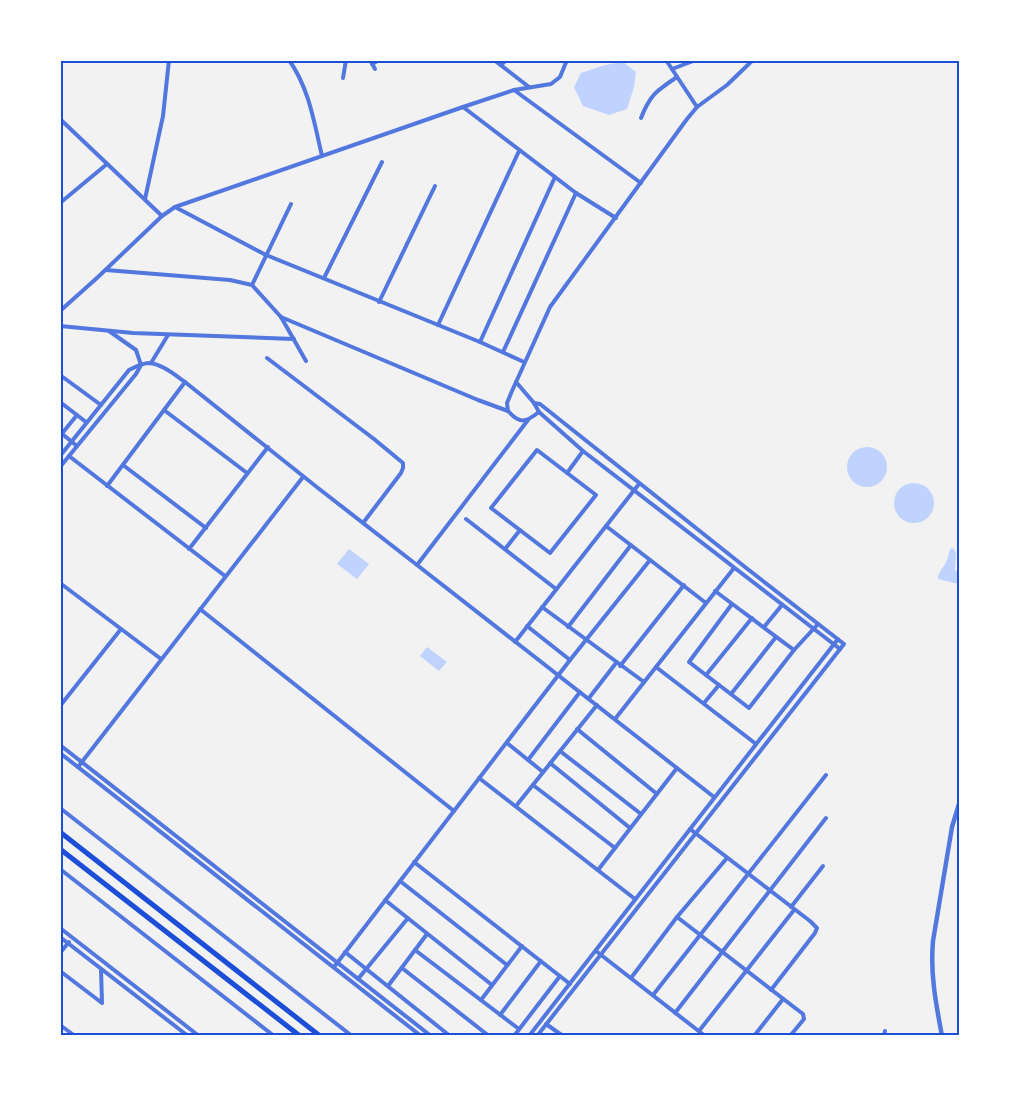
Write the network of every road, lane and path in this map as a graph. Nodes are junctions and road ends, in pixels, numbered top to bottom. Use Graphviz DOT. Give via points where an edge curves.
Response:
graph roads {
  1 [pos="169,60"];
  2 [pos="289,60"];
  3 [pos="346,60"];
  4 [pos="379,60"];
  5 [pos="494,60"];
  6 [pos="506,60"];
  7 [pos="567,60"];
  8 [pos="666,60"];
  9 [pos="684,60"];
  10 [pos="696,60"];
  11 [pos="753,60"];
  12 [pos="371,62"];
  13 [pos="501,65"];
  14 [pos="679,67"];
  15 [pos="375,69"];
  16 [pos="672,69"];
  17 [pos="677,77"];
  18 [pos="343,78"];
  19 [pos="529,88"];
  20 [pos="514,90"];
  21 [pos="463,107"];
  22 [pos="697,107"];
  23 [pos="641,118"];
  24 [pos="60,119"];
  25 [pos="519,151"];
  26 [pos="322,156"];
  27 [pos="382,162"];
  28 [pos="107,164"];
  29 [pos="555,177"];
  30 [pos="641,183"];
  31 [pos="435,186"];
  32 [pos="576,193"];
  33 [pos="145,199"];
  34 [pos="60,203"];
  35 [pos="291,204"];
  36 [pos="175,207"];
  37 [pos="162,216"];
  38 [pos="616,218"];
  39 [pos="266,255"];
  40 [pos="106,270"];
  41 [pos="324,278"];
  42 [pos="252,285"];
  43 [pos="379,302"];
  44 [pos="60,311"];
  45 [pos="281,317"];
  46 [pos="438,325"];
  47 [pos="60,326"];
  48 [pos="108,331"];
  49 [pos="168,335"];
  50 [pos="294,339"];
  51 [pos="480,342"];
  52 [pos="503,352"];
  53 [pos="267,358"];
  54 [pos="306,361"];
  55 [pos="524,362"];
  56 [pos="151,363"];
  57 [pos="141,365"];
  58 [pos="60,375"];
  59 [pos="516,381"];
  60 [pos="185,382"];
  61 [pos="60,402"];
  62 [pos="534,403"];
  63 [pos="101,405"];
  64 [pos="164,410"];
  65 [pos="508,411"];
  66 [pos="539,412"];
  67 [pos="77,415"];
  68 [pos="529,420"];
  69 [pos="86,422"];
  70 [pos="60,434"];
  71 [pos="71,441"];
  72 [pos="77,446"];
  73 [pos="268,447"];
  74 [pos="583,451"];
  75 [pos="60,456"];
  76 [pos="69,456"];
  77 [pos="123,465"];
  78 [pos="60,467"];
  79 [pos="247,472"];
  80 [pos="567,473"];
  81 [pos="303,477"];
  82 [pos="639,484"];
  83 [pos="107,486"];
  84 [pos="633,490"];
  85 [pos="466,519"];
  86 [pos="363,523"];
  87 [pos="606,526"];
  88 [pos="206,528"];
  89 [pos="520,530"];
  90 [pos="631,545"];
  91 [pos="189,549"];
  92 [pos="505,549"];
  93 [pos="650,560"];
  94 [pos="417,565"];
  95 [pos="734,568"];
  96 [pos="225,576"];
  97 [pos="60,583"];
  98 [pos="684,585"];
  99 [pos="556,589"];
  100 [pos="715,591"];
  101 [pos="706,603"];
  102 [pos="732,604"];
  103 [pos="782,605"];
  104 [pos="542,607"];
  105 [pos="200,609"];
  106 [pos="752,618"];
  107 [pos="818,624"];
  108 [pos="527,626"];
  109 [pos="568,627"];
  110 [pos="764,627"];
  111 [pos="121,629"];
  112 [pos="813,630"];
  113 [pos="776,637"];
  114 [pos="838,639"];
  115 [pos="586,641"];
  116 [pos="515,642"];
  117 [pos="833,644"];
  118 [pos="840,649"];
  119 [pos="794,650"];
  120 [pos="161,659"];
  121 [pos="570,660"];
  122 [pos="618,664"];
  123 [pos="656,666"];
  124 [pos="559,675"];
  125 [pos="706,675"];
  126 [pos="644,682"];
  127 [pos="719,685"];
  128 [pos="580,692"];
  129 [pos="731,694"];
  130 [pos="589,699"];
  131 [pos="704,703"];
  132 [pos="597,705"];
  133 [pos="60,706"];
  134 [pos="615,719"];
  135 [pos="577,729"];
  136 [pos="507,743"];
  137 [pos="756,744"];
  138 [pos="60,745"];
  139 [pos="560,751"];
  140 [pos="60,753"];
  141 [pos="528,760"];
  142 [pos="82,762"];
  143 [pos="550,763"];
  144 [pos="78,767"];
  145 [pos="677,768"];
  146 [pos="543,772"];
  147 [pos="826,775"];
  148 [pos="479,778"];
  149 [pos="533,785"];
  150 [pos="657,794"];
  151 [pos="714,797"];
  152 [pos="959,804"];
  153 [pos="516,806"];
  154 [pos="60,808"];
  155 [pos="454,811"];
  156 [pos="641,814"];
  157 [pos="826,818"];
  158 [pos="630,828"];
  159 [pos="690,829"];
  160 [pos="60,832"];
  161 [pos="695,834"];
  162 [pos="615,848"];
  163 [pos="60,849"];
  164 [pos="727,858"];
  165 [pos="414,862"];
  166 [pos="823,866"];
  167 [pos="60,869"];
  168 [pos="598,870"];
  169 [pos="748,874"];
  170 [pos="400,881"];
  171 [pos="770,891"];
  172 [pos="635,899"];
  173 [pos="385,900"];
  174 [pos="793,909"];
  175 [pos="677,917"];
  176 [pos="408,918"];
  177 [pos="60,928"];
  178 [pos="427,933"];
  179 [pos="700,935"];
  180 [pos="60,937"];
  181 [pos="72,938"];
  182 [pos="68,943"];
  183 [pos="522,946"];
  184 [pos="415,950"];
  185 [pos="596,951"];
  186 [pos="345,952"];
  187 [pos="722,952"];
  188 [pos="60,953"];
  189 [pos="601,955"];
  190 [pos="541,961"];
  191 [pos="337,963"];
  192 [pos="507,965"];
  193 [pos="333,967"];
  194 [pos="402,968"];
  195 [pos="101,969"];
  196 [pos="366,969"];
  197 [pos="60,971"];
  198 [pos="746,971"];
  199 [pos="560,976"];
  200 [pos="631,978"];
  201 [pos="358,979"];
  202 [pos="570,984"];
  203 [pos="492,985"];
  204 [pos="388,986"];
  205 [pos="771,990"];
  206 [pos="653,995"];
  207 [pos="783,999"];
  208 [pos="481,1000"];
  209 [pos="551,1008"];
  210 [pos="556,1012"];
  211 [pos="675,1013"];
  212 [pos="500,1015"];
  213 [pos="297,1018"];
  214 [pos="546,1024"];
  215 [pos="60,1025"];
  216 [pos="290,1028"];
  217 [pos="519,1029"];
  218 [pos="699,1030"];
  219 [pos="75,1036"];
  220 [pos="188,1036"];
  221 [pos="199,1036"];
  222 [pos="274,1036"];
  223 [pos="300,1036"];
  224 [pos="320,1036"];
  225 [pos="352,1036"];
  226 [pos="421,1036"];
  227 [pos="431,1036"];
  228 [pos="450,1036"];
  229 [pos="489,1036"];
  230 [pos="514,1036"];
  231 [pos="529,1036"];
  232 [pos="537,1036"];
  233 [pos="562,1036"];
  234 [pos="705,1036"];
  235 [pos="754,1036"];
  236 [pos="790,1036"];
  237 [pos="942,1036"];
  1 -- 33 [label="street" via="163,116"];
  2 -- 26 [label="street" via="311,107"];
  3 -- 18 [label="street"];
  4 -- 12 [label="street"];
  5 -- 13 [label="street"];
  6 -- 13 [label="street"];
  7 -- 19 [label="street" via="557,81"];
  8 -- 16 [label="street"];
  9 -- 14 [label="street"];
  10 -- 14 [label="street"];
  11 -- 22 [label="street"];
  12 -- 15 [label="street"];
  13 -- 19 [label="street"];
  14 -- 16 [label="street"];
  16 -- 17 [label="street"];
  17 -- 22 [label="street"];
  17 -- 23 [label="street" via="652,95"];
  19 -- 20 [label="street"];
  20 -- 21 [label="street"];
  20 -- 30 [label="street"];
  21 -- 25 [label="street"];
  21 -- 26 [label="street"];
  22 -- 30 [label="street"];
  24 -- 28 [label="street"];
  25 -- 29 [label="street"];
  25 -- 46 [label="street"];
  26 -- 36 [label="street"];
  27 -- 41 [label="street"];
  28 -- 33 [label="street"];
  28 -- 34 [label="street"];
  29 -- 32 [label="street"];
  29 -- 51 [label="street"];
  30 -- 38 [label="street"];
  31 -- 43 [label="street"];
  32 -- 38 [label="street"];
  32 -- 52 [label="street"];
  33 -- 37 [label="street"];
  35 -- 39 [label="street"];
  36 -- 37 [label="street"];
  36 -- 39 [label="street"];
  37 -- 40 [label="street"];
  38 -- 55 [label="street" via="550,307"];
  39 -- 41 [label="street"];
  39 -- 42 [label="street"];
  40 -- 42 [label="street"];
  40 -- 44 [label="street"];
  41 -- 43 [label="street"];
  42 -- 45 [label="street"];
  43 -- 46 [label="street"];
  45 -- 50 [label="street"];
  45 -- 65 [label="street"];
  46 -- 51 [label="street"];
  47 -- 48 [label="street"];
  48 -- 49 [label="street"];
  48 -- 57 [label="street" via="136,350"];
  49 -- 50 [label="street"];
  49 -- 56 [label="street"];
  50 -- 54 [label="street"];
  51 -- 52 [label="street"];
  52 -- 55 [label="street"];
  53 -- 86 [label="street" via="402,463 398,477"];
  55 -- 59 [label="street"];
  56 -- 57 [label="street"];
  56 -- 60 [label="street"];
  57 -- 63 [label="street" via="129,370"];
  57 -- 72 [label="street"];
  58 -- 63 [label="street"];
  59 -- 62 [label="street"];
  59 -- 65 [label="street" via="507,403"];
  60 -- 64 [label="street"];
  60 -- 73 [label="street"];
  61 -- 67 [label="street"];
  62 -- 66 [label="street"];
  62 -- 82 [label="street"];
  63 -- 69 [label="street"];
  64 -- 77 [label="street"];
  64 -- 79 [label="street"];
  65 -- 68 [label="street" via="521,421"];
  66 -- 68 [label="street"];
  66 -- 74 [label="street"];
  67 -- 69 [label="street"];
  67 -- 70 [label="street"];
  68 -- 94 [label="street"];
  69 -- 71 [label="street"];
  70 -- 71 [label="street"];
  71 -- 72 [label="street"];
  71 -- 75 [label="street"];
  72 -- 76 [label="street"];
  73 -- 79 [label="street"];
  73 -- 81 [label="street"];
  74 -- 80 [label="street"];
  74 -- 84 [label="street"];
  76 -- 78 [label="street"];
  76 -- 83 [label="street"];
  77 -- 83 [label="street"];
  77 -- 88 [label="street"];
  79 -- 88 [label="street"];
  80 -- 89 [label="street" via="537,450 491,508"];
  80 -- 89 [label="street" via="596,495 550,553"];
  81 -- 86 [label="street"];
  81 -- 96 [label="street"];
  82 -- 84 [label="street"];
  82 -- 107 [label="street"];
  83 -- 91 [label="street"];
  84 -- 87 [label="street"];
  84 -- 95 [label="street"];
  85 -- 92 [label="street"];
  86 -- 94 [label="street"];
  87 -- 90 [label="street"];
  87 -- 99 [label="street"];
  88 -- 91 [label="street"];
  89 -- 92 [label="street"];
  90 -- 93 [label="street"];
  90 -- 109 [label="street"];
  91 -- 96 [label="street"];
  92 -- 99 [label="street"];
  93 -- 98 [label="street"];
  93 -- 115 [label="street"];
  94 -- 116 [label="street"];
  95 -- 100 [label="street"];
  95 -- 103 [label="street"];
  96 -- 105 [label="street"];
  97 -- 111 [label="street"];
  98 -- 101 [label="street"];
  98 -- 122 [label="street"];
  99 -- 104 [label="street"];
  100 -- 101 [label="street"];
  100 -- 102 [label="street"];
  101 -- 123 [label="street"];
  102 -- 106 [label="street"];
  102 -- 125 [label="street" via="689,662"];
  103 -- 110 [label="street"];
  103 -- 112 [label="street"];
  104 -- 108 [label="street"];
  104 -- 109 [label="street"];
  105 -- 120 [label="street"];
  105 -- 155 [label="street"];
  106 -- 110 [label="street"];
  106 -- 125 [label="street"];
  107 -- 112 [label="street"];
  107 -- 114 [label="street"];
  108 -- 116 [label="street"];
  108 -- 121 [label="street"];
  109 -- 115 [label="street"];
  110 -- 113 [label="street"];
  111 -- 120 [label="street"];
  111 -- 133 [label="street"];
  112 -- 117 [label="street"];
  112 -- 119 [label="street"];
  113 -- 119 [label="street"];
  113 -- 129 [label="street"];
  114 -- 117 [label="street"];
  114 -- 118 [label="street" via="844,644"];
  115 -- 121 [label="street"];
  115 -- 122 [label="street"];
  116 -- 124 [label="street"];
  117 -- 118 [label="street"];
  117 -- 137 [label="street"];
  118 -- 161 [label="street"];
  119 -- 129 [label="street" via="748,708"];
  120 -- 142 [label="street"];
  121 -- 124 [label="street"];
  122 -- 126 [label="street"];
  122 -- 130 [label="street"];
  123 -- 126 [label="street"];
  123 -- 131 [label="street"];
  124 -- 128 [label="street"];
  124 -- 136 [label="street"];
  125 -- 127 [label="street"];
  126 -- 134 [label="street"];
  127 -- 129 [label="street"];
  127 -- 131 [label="street"];
  128 -- 130 [label="street"];
  128 -- 141 [label="street"];
  130 -- 132 [label="street"];
  131 -- 137 [label="street"];
  132 -- 134 [label="street"];
  132 -- 135 [label="street"];
  134 -- 145 [label="street"];
  135 -- 139 [label="street"];
  135 -- 150 [label="street"];
  136 -- 141 [label="street"];
  136 -- 148 [label="street"];
  137 -- 151 [label="street"];
  138 -- 142 [label="street"];
  139 -- 143 [label="street"];
  139 -- 156 [label="street"];
  140 -- 144 [label="street"];
  141 -- 146 [label="street"];
  142 -- 144 [label="street"];
  142 -- 191 [label="street"];
  143 -- 146 [label="street"];
  143 -- 158 [label="street"];
  144 -- 193 [label="street"];
  145 -- 150 [label="street"];
  145 -- 151 [label="street"];
  146 -- 149 [label="street"];
  147 -- 169 [label="street"];
  148 -- 153 [label="street"];
  148 -- 155 [label="street"];
  149 -- 153 [label="street"];
  149 -- 162 [label="street"];
  150 -- 156 [label="street"];
  151 -- 159 [label="street"];
  152 -- 237 [label="street" via="933,941 935,1000"];
  153 -- 168 [label="street"];
  154 -- 225 [label="street"];
  155 -- 165 [label="street"];
  156 -- 158 [label="street"];
  157 -- 171 [label="street"];
  158 -- 162 [label="street"];
  159 -- 161 [label="street"];
  159 -- 172 [label="street"];
  160 -- 213 [label="main road"];
  161 -- 164 [label="street"];
  161 -- 189 [label="street"];
  162 -- 168 [label="street"];
  163 -- 216 [label="main road"];
  164 -- 169 [label="street"];
  164 -- 175 [label="street"];
  165 -- 170 [label="street"];
  165 -- 183 [label="street"];
  166 -- 174 [label="street"];
  167 -- 222 [label="street"];
  168 -- 172 [label="street"];
  169 -- 171 [label="street"];
  169 -- 179 [label="street"];
  170 -- 173 [label="street"];
  170 -- 192 [label="street"];
  171 -- 174 [label="street"];
  171 -- 187 [label="street"];
  172 -- 185 [label="street"];
  173 -- 176 [label="street"];
  173 -- 186 [label="street"];
  174 -- 198 [label="street"];
  174 -- 205 [label="street" via="815,925 816,930"];
  175 -- 179 [label="street"];
  175 -- 200 [label="street"];
  176 -- 178 [label="street"];
  176 -- 196 [label="street"];
  177 -- 181 [label="street"];
  178 -- 184 [label="street"];
  178 -- 203 [label="street"];
  179 -- 187 [label="street"];
  179 -- 206 [label="street"];
  180 -- 182 [label="street"];
  181 -- 182 [label="street"];
  181 -- 221 [label="street"];
  182 -- 188 [label="street"];
  182 -- 195 [label="street"];
  183 -- 190 [label="street"];
  183 -- 192 [label="street"];
  184 -- 194 [label="street"];
  184 -- 208 [label="street"];
  185 -- 189 [label="street"];
  185 -- 202 [label="street"];
  186 -- 191 [label="street"];
  186 -- 196 [label="street"];
  187 -- 198 [label="street"];
  187 -- 211 [label="street"];
  189 -- 200 [label="street"];
  189 -- 210 [label="street"];
  190 -- 199 [label="street"];
  190 -- 212 [label="street"];
  191 -- 193 [label="street"];
  191 -- 201 [label="street"];
  192 -- 203 [label="street"];
  193 -- 226 [label="street"];
  194 -- 204 [label="street"];
  194 -- 229 [label="street"];
  195 -- 197 [label="street" via="102,1003"];
  195 -- 220 [label="street"];
  196 -- 201 [label="street"];
  196 -- 204 [label="street"];
  198 -- 205 [label="street"];
  198 -- 218 [label="street"];
  199 -- 202 [label="street"];
  199 -- 217 [label="street"];
  200 -- 206 [label="street"];
  201 -- 227 [label="street"];
  202 -- 209 [label="street"];
  203 -- 208 [label="street"];
  204 -- 228 [label="street"];
  205 -- 207 [label="street"];
  206 -- 211 [label="street"];
  207 -- 235 [label="street"];
  207 -- 236 [label="street" via="804,1016"];
  208 -- 212 [label="street"];
  209 -- 210 [label="street"];
  209 -- 231 [label="street"];
  210 -- 214 [label="street"];
  211 -- 218 [label="street"];
  212 -- 217 [label="street"];
  213 -- 216 [label="main road"];
  213 -- 224 [label="main road"];
  214 -- 232 [label="street"];
  214 -- 233 [label="street"];
  215 -- 219 [label="street"];
  216 -- 223 [label="main road"];
  217 -- 230 [label="street"];
  218 -- 234 [label="street"];
}
